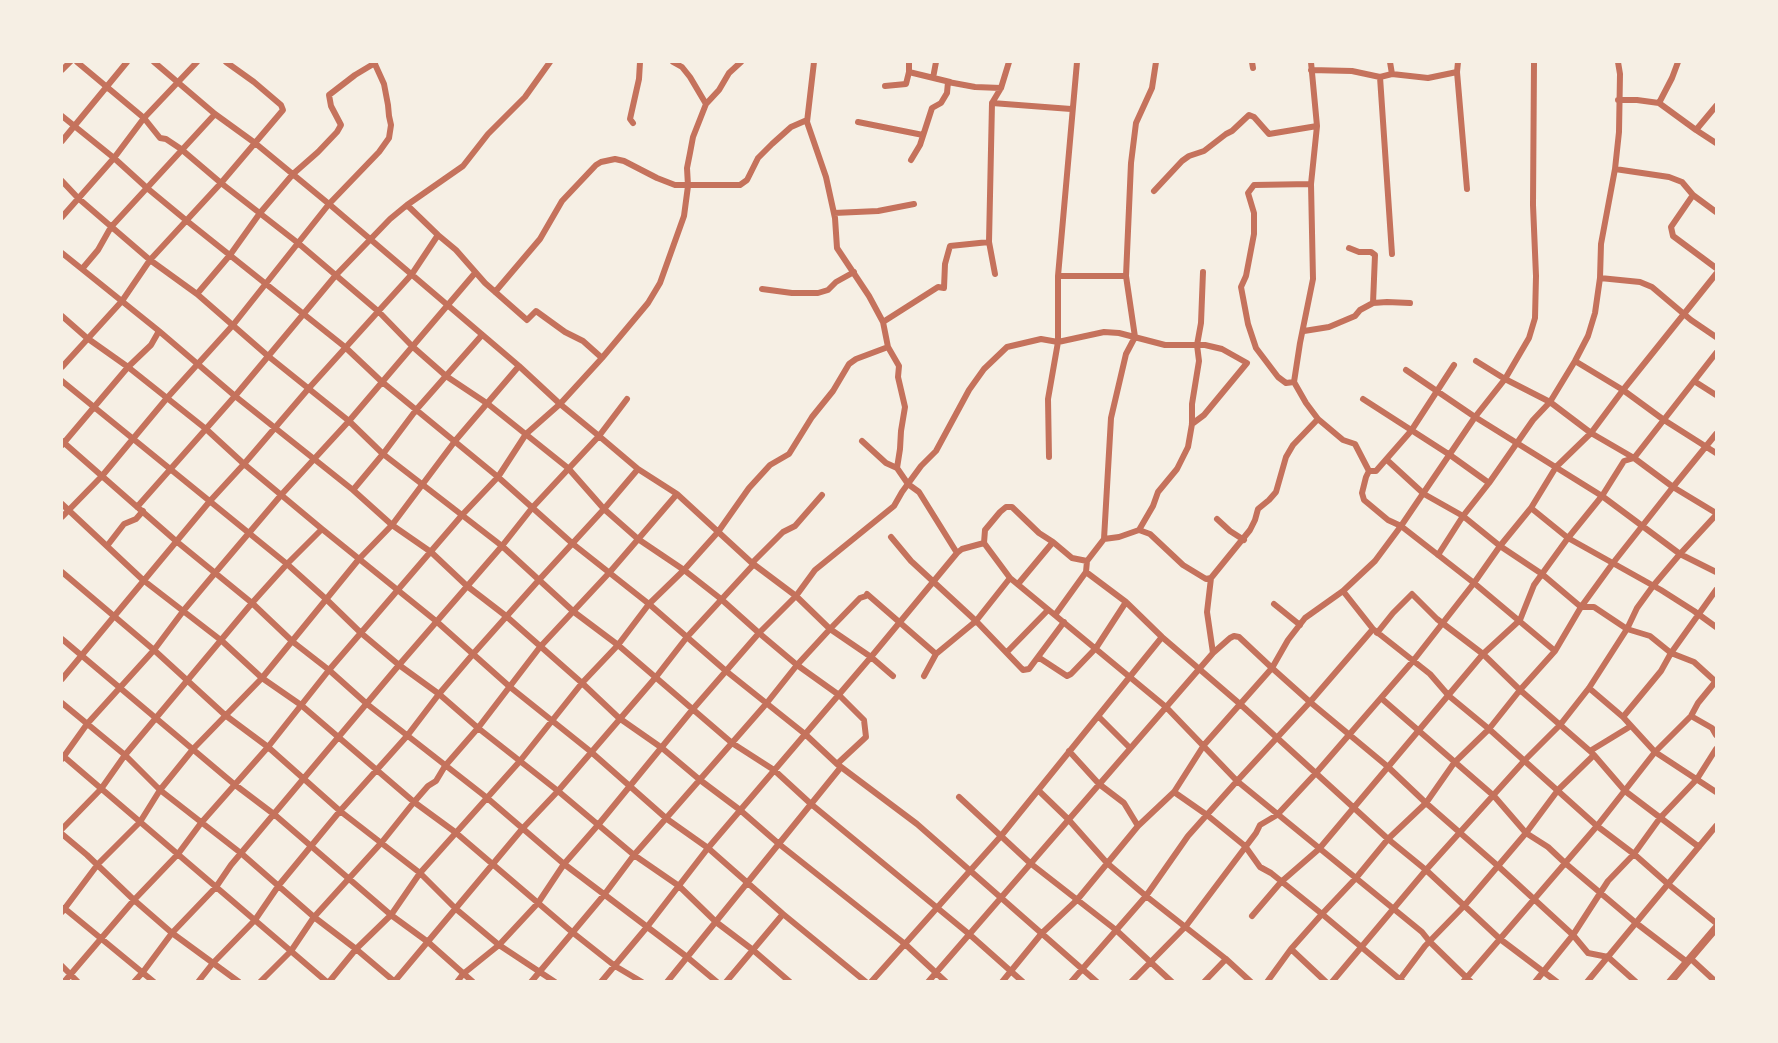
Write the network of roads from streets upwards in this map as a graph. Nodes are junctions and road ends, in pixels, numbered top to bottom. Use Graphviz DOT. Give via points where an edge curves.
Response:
graph roads {
  1 [pos="70,62"];
  2 [pos="77,62"];
  3 [pos="127,62"];
  4 [pos="154,62"];
  5 [pos="197,62"];
  6 [pos="226,62"];
  7 [pos="374,62"];
  8 [pos="549,62"];
  9 [pos="640,62"];
  10 [pos="674,62"];
  11 [pos="741,62"];
  12 [pos="814,62"];
  13 [pos="909,62"];
  14 [pos="936,62"];
  15 [pos="1009,62"];
  16 [pos="1077,62"];
  17 [pos="1156,62"];
  18 [pos="1311,62"];
  19 [pos="1390,62"];
  20 [pos="1458,62"];
  21 [pos="1534,62"];
  22 [pos="1618,62"];
  23 [pos="1678,62"];
  24 [pos="62,70"];
  25 [pos="1311,70"];
  26 [pos="909,72"];
  27 [pos="1457,72"];
  28 [pos="1392,74"];
  29 [pos="1380,77"];
  30 [pos="933,78"];
  31 [pos="179,82"];
  32 [pos="950,82"];
  33 [pos="885,86"];
  34 [pos="105,87"];
  35 [pos="1001,88"];
  36 [pos="1618,100"];
  37 [pos="992,103"];
  38 [pos="1659,103"];
  39 [pos="706,104"];
  40 [pos="1716,106"];
  41 [pos="1071,110"];
  42 [pos="214,114"];
  43 [pos="62,116"];
  44 [pos="144,118"];
  45 [pos="807,120"];
  46 [pos="858,122"];
  47 [pos="633,123"];
  48 [pos="75,126"];
  49 [pos="1317,126"];
  50 [pos="1696,130"];
  51 [pos="922,135"];
  52 [pos="62,141"];
  53 [pos="255,143"];
  54 [pos="1716,143"];
  55 [pos="181,149"];
  56 [pos="114,158"];
  57 [pos="911,160"];
  58 [pos="1615,169"];
  59 [pos="293,174"];
  60 [pos="62,181"];
  61 [pos="221,183"];
  62 [pos="1311,184"];
  63 [pos="688,186"];
  64 [pos="147,188"];
  65 [pos="1467,189"];
  66 [pos="1154,191"];
  67 [pos="1693,195"];
  68 [pos="78,198"];
  69 [pos="329,204"];
  70 [pos="914,204"];
  71 [pos="407,205"];
  72 [pos="1716,212"];
  73 [pos="260,213"];
  74 [pos="834,213"];
  75 [pos="62,217"];
  76 [pos="187,221"];
  77 [pos="111,227"];
  78 [pos="438,235"];
  79 [pos="370,239"];
  80 [pos="989,242"];
  81 [pos="298,243"];
  82 [pos="1349,248"];
  83 [pos="62,253"];
  84 [pos="1392,254"];
  85 [pos="230,255"];
  86 [pos="150,260"];
  87 [pos="1716,268"];
  88 [pos="82,269"];
  89 [pos="854,272"];
  90 [pos="1203,272"];
  91 [pos="475,273"];
  92 [pos="412,274"];
  93 [pos="995,274"];
  94 [pos="1716,274"];
  95 [pos="336,275"];
  96 [pos="1058,276"];
  97 [pos="1126,276"];
  98 [pos="1600,278"];
  99 [pos="265,284"];
  100 [pos="762,288"];
  101 [pos="495,292"];
  102 [pos="197,294"];
  103 [pos="122,301"];
  104 [pos="1373,303"];
  105 [pos="1410,303"];
  106 [pos="447,304"];
  107 [pos="379,312"];
  108 [pos="303,315"];
  109 [pos="1683,315"];
  110 [pos="62,316"];
  111 [pos="884,322"];
  112 [pos="233,325"];
  113 [pos="159,331"];
  114 [pos="1304,331"];
  115 [pos="482,335"];
  116 [pos="1135,337"];
  117 [pos="1716,337"];
  118 [pos="87,338"];
  119 [pos="1058,342"];
  120 [pos="1197,345"];
  121 [pos="413,346"];
  122 [pos="345,347"];
  123 [pos="888,347"];
  124 [pos="1716,352"];
  125 [pos="268,356"];
  126 [pos="602,358"];
  127 [pos="1476,361"];
  128 [pos="1575,361"];
  129 [pos="197,363"];
  130 [pos="1454,365"];
  131 [pos="519,366"];
  132 [pos="62,367"];
  133 [pos="128,367"];
  134 [pos="1406,370"];
  135 [pos="446,376"];
  136 [pos="1504,379"];
  137 [pos="62,381"];
  138 [pos="381,381"];
  139 [pos="1694,381"];
  140 [pos="1294,382"];
  141 [pos="309,388"];
  142 [pos="1623,390"];
  143 [pos="1438,391"];
  144 [pos="1716,395"];
  145 [pos="236,396"];
  146 [pos="167,398"];
  147 [pos="627,399"];
  148 [pos="1363,399"];
  149 [pos="1550,402"];
  150 [pos="488,404"];
  151 [pos="560,404"];
  152 [pos="93,406"];
  153 [pos="416,410"];
  154 [pos="1475,417"];
  155 [pos="1318,419"];
  156 [pos="1664,420"];
  157 [pos="348,421"];
  158 [pos="1192,424"];
  159 [pos="276,427"];
  160 [pos="206,429"];
  161 [pos="1412,431"];
  162 [pos="1591,433"];
  163 [pos="526,434"];
  164 [pos="1716,434"];
  165 [pos="599,436"];
  166 [pos="133,438"];
  167 [pos="455,441"];
  168 [pos="862,441"];
  169 [pos="62,443"];
  170 [pos="1518,443"];
  171 [pos="1705,447"];
  172 [pos="1716,453"];
  173 [pos="383,454"];
  174 [pos="1450,455"];
  175 [pos="1049,457"];
  176 [pos="1634,458"];
  177 [pos="314,459"];
  178 [pos="1387,460"];
  179 [pos="244,464"];
  180 [pos="1556,467"];
  181 [pos="568,468"];
  182 [pos="897,468"];
  183 [pos="171,469"];
  184 [pos="638,469"];
  185 [pos="1369,471"];
  186 [pos="102,476"];
  187 [pos="498,477"];
  188 [pos="1489,483"];
  189 [pos="423,484"];
  190 [pos="908,484"];
  191 [pos="1672,487"];
  192 [pos="353,490"];
  193 [pos="282,494"];
  194 [pos="677,494"];
  195 [pos="1424,494"];
  196 [pos="822,495"];
  197 [pos="1602,496"];
  198 [pos="210,501"];
  199 [pos="62,504"];
  200 [pos="532,508"];
  201 [pos="1531,508"];
  202 [pos="140,509"];
  203 [pos="604,509"];
  204 [pos="67,510"];
  205 [pos="462,514"];
  206 [pos="1716,514"];
  207 [pos="1463,516"];
  208 [pos="62,517"];
  209 [pos="1217,519"];
  210 [pos="392,525"];
  211 [pos="1641,525"];
  212 [pos="1401,526"];
  213 [pos="322,530"];
  214 [pos="1139,530"];
  215 [pos="718,532"];
  216 [pos="249,534"];
  217 [pos="891,537"];
  218 [pos="1568,538"];
  219 [pos="638,539"];
  220 [pos="1104,539"];
  221 [pos="1244,540"];
  222 [pos="176,541"];
  223 [pos="1053,542"];
  224 [pos="984,543"];
  225 [pos="573,544"];
  226 [pos="107,546"];
  227 [pos="502,546"];
  228 [pos="1500,546"];
  229 [pos="430,552"];
  230 [pos="957,553"];
  231 [pos="1680,554"];
  232 [pos="1438,555"];
  233 [pos="359,559"];
  234 [pos="1087,561"];
  235 [pos="1612,562"];
  236 [pos="753,563"];
  237 [pos="287,564"];
  238 [pos="684,570"];
  239 [pos="62,572"];
  240 [pos="1086,572"];
  241 [pos="1716,572"];
  242 [pos="215,573"];
  243 [pos="609,573"];
  244 [pos="1542,574"];
  245 [pos="1010,578"];
  246 [pos="1211,578"];
  247 [pos="143,580"];
  248 [pos="538,581"];
  249 [pos="932,582"];
  250 [pos="1474,583"];
  251 [pos="1018,584"];
  252 [pos="467,586"];
  253 [pos="1653,586"];
  254 [pos="398,590"];
  255 [pos="1716,590"];
  256 [pos="1343,591"];
  257 [pos="796,596"];
  258 [pos="326,599"];
  259 [pos="721,599"];
  260 [pos="1126,602"];
  261 [pos="252,603"];
  262 [pos="649,604"];
  263 [pos="1274,604"];
  264 [pos="1581,606"];
  265 [pos="184,610"];
  266 [pos="1048,610"];
  267 [pos="574,612"];
  268 [pos="1055,615"];
  269 [pos="1699,615"];
  270 [pos="506,616"];
  271 [pos="114,617"];
  272 [pos="1520,620"];
  273 [pos="436,621"];
  274 [pos="976,621"];
  275 [pos="900,622"];
  276 [pos="1064,622"];
  277 [pos="1444,623"];
  278 [pos="1300,625"];
  279 [pos="1716,627"];
  280 [pos="830,629"];
  281 [pos="1626,629"];
  282 [pos="1375,631"];
  283 [pos="361,633"];
  284 [pos="759,633"];
  285 [pos="687,637"];
  286 [pos="1162,637"];
  287 [pos="62,639"];
  288 [pos="222,640"];
  289 [pos="292,642"];
  290 [pos="618,645"];
  291 [pos="540,647"];
  292 [pos="1096,648"];
  293 [pos="154,650"];
  294 [pos="1555,651"];
  295 [pos="1007,652"];
  296 [pos="1213,653"];
  297 [pos="1671,653"];
  298 [pos="473,654"];
  299 [pos="936,654"];
  300 [pos="1483,654"];
  301 [pos="82,656"];
  302 [pos="871,657"];
  303 [pos="1038,657"];
  304 [pos="1413,661"];
  305 [pos="399,665"];
  306 [pos="797,665"];
  307 [pos="1199,668"];
  308 [pos="1272,668"];
  309 [pos="329,670"];
  310 [pos="726,670"];
  311 [pos="893,676"];
  312 [pos="924,676"];
  313 [pos="656,677"];
  314 [pos="1130,677"];
  315 [pos="262,678"];
  316 [pos="62,679"];
  317 [pos="189,681"];
  318 [pos="1716,682"];
  319 [pos="582,683"];
  320 [pos="510,687"];
  321 [pos="118,688"];
  322 [pos="1589,688"];
  323 [pos="1520,690"];
  324 [pos="439,694"];
  325 [pos="839,695"];
  326 [pos="1449,696"];
  327 [pos="1381,698"];
  328 [pos="1310,702"];
  329 [pos="62,703"];
  330 [pos="367,704"];
  331 [pos="766,704"];
  332 [pos="1240,704"];
  333 [pos="301,705"];
  334 [pos="1166,707"];
  335 [pos="693,709"];
  336 [pos="225,715"];
  337 [pos="1098,716"];
  338 [pos="1691,716"];
  339 [pos="156,717"];
  340 [pos="1623,717"];
  341 [pos="619,718"];
  342 [pos="551,719"];
  343 [pos="87,724"];
  344 [pos="1560,725"];
  345 [pos="1631,726"];
  346 [pos="478,728"];
  347 [pos="1489,729"];
  348 [pos="1418,731"];
  349 [pos="805,734"];
  350 [pos="1349,734"];
  351 [pos="1716,735"];
  352 [pos="407,736"];
  353 [pos="340,737"];
  354 [pos="1277,738"];
  355 [pos="732,743"];
  356 [pos="1204,745"];
  357 [pos="268,747"];
  358 [pos="194,748"];
  359 [pos="662,748"];
  360 [pos="1130,748"];
  361 [pos="1716,749"];
  362 [pos="590,752"];
  363 [pos="1069,752"];
  364 [pos="1655,752"];
  365 [pos="1592,753"];
  366 [pos="125,755"];
  367 [pos="62,757"];
  368 [pos="1525,760"];
  369 [pos="520,761"];
  370 [pos="1454,763"];
  371 [pos="445,766"];
  372 [pos="839,766"];
  373 [pos="1387,766"];
  374 [pos="378,770"];
  375 [pos="774,770"];
  376 [pos="1316,773"];
  377 [pos="1697,779"];
  378 [pos="304,780"];
  379 [pos="700,780"];
  380 [pos="1237,781"];
  381 [pos="234,784"];
  382 [pos="1099,784"];
  383 [pos="630,786"];
  384 [pos="101,789"];
  385 [pos="160,790"];
  386 [pos="558,790"];
  387 [pos="1038,790"];
  388 [pos="1558,790"];
  389 [pos="1625,790"];
  390 [pos="1174,792"];
  391 [pos="1716,792"];
  392 [pos="1494,796"];
  393 [pos="486,797"];
  394 [pos="959,797"];
  395 [pos="414,802"];
  396 [pos="1426,803"];
  397 [pos="811,804"];
  398 [pos="1353,807"];
  399 [pos="740,810"];
  400 [pos="340,811"];
  401 [pos="275,815"];
  402 [pos="1207,815"];
  403 [pos="1277,815"];
  404 [pos="1660,818"];
  405 [pos="666,819"];
  406 [pos="1068,819"];
  407 [pos="140,822"];
  408 [pos="201,823"];
  409 [pos="598,825"];
  410 [pos="1138,826"];
  411 [pos="1597,826"];
  412 [pos="1716,826"];
  413 [pos="523,828"];
  414 [pos="62,829"];
  415 [pos="455,832"];
  416 [pos="1459,832"];
  417 [pos="1526,833"];
  418 [pos="62,834"];
  419 [pos="1001,836"];
  420 [pos="1388,839"];
  421 [pos="382,842"];
  422 [pos="779,844"];
  423 [pos="1245,846"];
  424 [pos="312,847"];
  425 [pos="1699,847"];
  426 [pos="708,848"];
  427 [pos="1319,849"];
  428 [pos="178,854"];
  429 [pos="242,854"];
  430 [pos="1634,854"];
  431 [pos="634,855"];
  432 [pos="1107,862"];
  433 [pos="1030,863"];
  434 [pos="1565,863"];
  435 [pos="98,864"];
  436 [pos="493,864"];
  437 [pos="564,864"];
  438 [pos="1498,866"];
  439 [pos="971,870"];
  440 [pos="1425,870"];
  441 [pos="420,873"];
  442 [pos="349,878"];
  443 [pos="1356,878"];
  444 [pos="1281,882"];
  445 [pos="747,883"];
  446 [pos="1668,884"];
  447 [pos="279,885"];
  448 [pos="216,886"];
  449 [pos="678,886"];
  450 [pos="1601,893"];
  451 [pos="604,895"];
  452 [pos="1002,896"];
  453 [pos="1146,896"];
  454 [pos="1534,899"];
  455 [pos="134,900"];
  456 [pos="1077,900"];
  457 [pos="538,903"];
  458 [pos="1464,906"];
  459 [pos="937,908"];
  460 [pos="63,909"];
  461 [pos="456,909"];
  462 [pos="1394,909"];
  463 [pos="783,914"];
  464 [pos="1322,914"];
  465 [pos="391,915"];
  466 [pos="1252,916"];
  467 [pos="314,917"];
  468 [pos="255,920"];
  469 [pos="716,922"];
  470 [pos="1636,923"];
  471 [pos="1186,926"];
  472 [pos="1716,926"];
  473 [pos="647,927"];
  474 [pos="1116,930"];
  475 [pos="572,932"];
  476 [pos="172,933"];
  477 [pos="1042,933"];
  478 [pos="969,934"];
  479 [pos="1573,935"];
  480 [pos="100,938"];
  481 [pos="1500,939"];
  482 [pos="428,942"];
  483 [pos="1430,942"];
  484 [pos="905,944"];
  485 [pos="500,945"];
  486 [pos="1361,946"];
  487 [pos="356,949"];
  488 [pos="1291,949"];
  489 [pos="753,950"];
  490 [pos="291,951"];
  491 [pos="687,957"];
  492 [pos="1608,957"];
  493 [pos="1226,958"];
  494 [pos="1688,960"];
  495 [pos="1152,962"];
  496 [pos="213,963"];
  497 [pos="62,966"];
  498 [pos="615,966"];
  499 [pos="1083,969"];
  500 [pos="1012,970"];
  501 [pos="1544,970"];
  502 [pos="143,972"];
  503 [pos="540,972"];
  504 [pos="935,972"];
  505 [pos="69,974"];
  506 [pos="463,974"];
  507 [pos="1467,980"];
  508 [pos="64,981"];
  509 [pos="78,981"];
  510 [pos="134,981"];
  511 [pos="154,981"];
  512 [pos="198,981"];
  513 [pos="239,981"];
  514 [pos="261,981"];
  515 [pos="328,981"];
  516 [pos="395,981"];
  517 [pos="457,981"];
  518 [pos="473,981"];
  519 [pos="531,981"];
  520 [pos="555,981"];
  521 [pos="601,981"];
  522 [pos="642,981"];
  523 [pos="667,981"];
  524 [pos="717,981"];
  525 [pos="726,981"];
  526 [pos="790,981"];
  527 [pos="866,981"];
  528 [pos="871,981"];
  529 [pos="928,981"];
  530 [pos="946,981"];
  531 [pos="1002,981"];
  532 [pos="1023,981"];
  533 [pos="1071,981"];
  534 [pos="1097,981"];
  535 [pos="1131,981"];
  536 [pos="1172,981"];
  537 [pos="1204,981"];
  538 [pos="1251,981"];
  539 [pos="1267,981"];
  540 [pos="1326,981"];
  541 [pos="1332,981"];
  542 [pos="1400,981"];
  543 [pos="1535,981"];
  544 [pos="1557,981"];
  545 [pos="1587,981"];
  546 [pos="1636,981"];
  547 [pos="1670,981"];
  548 [pos="1716,981"];
  1 -- 24 [label="street"];
  2 -- 34 [label="street"];
  3 -- 34 [label="street"];
  4 -- 31 [label="street"];
  5 -- 31 [label="street"];
  6 -- 53 [label="street" via="284,110"];
  7 -- 59 [label="street" via="329,95 341,125"];
  7 -- 69 [label="street" via="384,84 391,125 389,138"];
  8 -- 71 [label="street" via="525,97 462,166"];
  9 -- 47 [label="street" via="630,119"];
  10 -- 39 [label="street" via="690,77"];
  11 -- 39 [label="street"];
  12 -- 45 [label="street"];
  13 -- 26 [label="street"];
  14 -- 30 [label="street"];
  15 -- 35 [label="street"];
  16 -- 41 [label="street"];
  17 -- 97 [label="street" via="1152,88 1136,123"];
  18 -- 25 [label="street"];
  19 -- 28 [label="street"];
  20 -- 27 [label="street"];
  21 -- 136 [label="street" via="1535,318"];
  22 -- 36 [label="street"];
  23 -- 38 [label="street"];
  25 -- 29 [label="street" via="1352,71"];
  25 -- 49 [label="street"];
  26 -- 30 [label="street"];
  26 -- 33 [label="street" via="906,84"];
  27 -- 28 [label="street" via="1428,78"];
  27 -- 65 [label="street"];
  28 -- 29 [label="street"];
  29 -- 84 [label="street"];
  30 -- 32 [label="street"];
  31 -- 42 [label="street"];
  31 -- 44 [label="street"];
  32 -- 35 [label="street"];
  32 -- 51 [label="street" via="947,93 932,108"];
  34 -- 44 [label="street"];
  34 -- 48 [label="street"];
  35 -- 37 [label="street"];
  36 -- 38 [label="street"];
  36 -- 58 [label="street"];
  37 -- 41 [label="street"];
  37 -- 80 [label="street"];
  38 -- 50 [label="street"];
  39 -- 63 [label="street" via="693,137"];
  40 -- 50 [label="street"];
  41 -- 96 [label="street"];
  42 -- 53 [label="street"];
  42 -- 55 [label="street"];
  43 -- 48 [label="street"];
  44 -- 55 [label="street" via="160,138"];
  44 -- 56 [label="street"];
  45 -- 63 [label="street" via="791,127 758,158 743,184"];
  45 -- 74 [label="street"];
  46 -- 51 [label="street"];
  48 -- 52 [label="street"];
  48 -- 56 [label="street"];
  49 -- 62 [label="street"];
  49 -- 66 [label="street" via="1269,134 1249,115 1201,153 1182,161"];
  50 -- 54 [label="street"];
  51 -- 57 [label="street"];
  53 -- 59 [label="street"];
  53 -- 61 [label="street"];
  55 -- 61 [label="street"];
  55 -- 64 [label="street"];
  56 -- 64 [label="street"];
  56 -- 68 [label="street"];
  58 -- 67 [label="street" via="1669,177 1682,182"];
  58 -- 98 [label="street" via="1601,244"];
  59 -- 69 [label="street"];
  59 -- 73 [label="street"];
  60 -- 68 [label="street"];
  61 -- 73 [label="street"];
  61 -- 76 [label="street"];
  62 -- 114 [label="street" via="1313,279"];
  62 -- 140 [label="street" via="1254,185 1248,193 1254,213 1254,234 1241,287 1248,324 1256,348 1278,377"];
  63 -- 101 [label="street" via="668,183 624,161 601,162 562,201 540,239"];
  63 -- 126 [label="street" via="684,216 660,283"];
  64 -- 76 [label="street"];
  64 -- 77 [label="street"];
  67 -- 72 [label="street"];
  67 -- 87 [label="street" via="1671,226 1673,236"];
  68 -- 75 [label="street"];
  68 -- 77 [label="street"];
  69 -- 79 [label="street"];
  69 -- 81 [label="street"];
  70 -- 74 [label="street"];
  71 -- 78 [label="street"];
  71 -- 79 [label="street"];
  73 -- 81 [label="street"];
  73 -- 85 [label="street"];
  74 -- 89 [label="street" via="837,248"];
  76 -- 85 [label="street"];
  76 -- 86 [label="street"];
  77 -- 86 [label="street"];
  77 -- 88 [label="street"];
  78 -- 91 [label="street"];
  78 -- 92 [label="street"];
  79 -- 92 [label="street"];
  79 -- 95 [label="street"];
  80 -- 93 [label="street"];
  80 -- 111 [label="street" via="950,246 944,288 938,287"];
  81 -- 95 [label="street"];
  81 -- 99 [label="street"];
  82 -- 104 [label="street" via="1375,255"];
  83 -- 88 [label="street"];
  85 -- 99 [label="street"];
  85 -- 102 [label="street"];
  86 -- 102 [label="street"];
  86 -- 103 [label="street"];
  88 -- 103 [label="street"];
  89 -- 100 [label="street" via="818,293"];
  89 -- 111 [label="street"];
  90 -- 120 [label="street"];
  91 -- 101 [label="street"];
  91 -- 106 [label="street"];
  92 -- 106 [label="street"];
  92 -- 107 [label="street"];
  94 -- 109 [label="street"];
  95 -- 107 [label="street"];
  95 -- 108 [label="street"];
  96 -- 97 [label="street"];
  96 -- 119 [label="street"];
  97 -- 116 [label="street"];
  98 -- 109 [label="street" via="1640,282 1663,295"];
  98 -- 128 [label="street" via="1595,313"];
  99 -- 108 [label="street"];
  99 -- 112 [label="street"];
  101 -- 126 [label="street" via="527,320 536,311"];
  102 -- 112 [label="street"];
  103 -- 113 [label="street"];
  103 -- 118 [label="street"];
  104 -- 105 [label="street"];
  104 -- 114 [label="street" via="1329,327"];
  106 -- 115 [label="street"];
  106 -- 121 [label="street"];
  107 -- 121 [label="street"];
  107 -- 122 [label="street"];
  108 -- 122 [label="street"];
  108 -- 125 [label="street"];
  109 -- 117 [label="street"];
  109 -- 142 [label="street"];
  110 -- 118 [label="street"];
  111 -- 123 [label="street"];
  112 -- 125 [label="street"];
  112 -- 129 [label="street"];
  113 -- 129 [label="street"];
  113 -- 133 [label="street" via="151,345"];
  114 -- 140 [label="street"];
  115 -- 131 [label="street"];
  115 -- 135 [label="street"];
  116 -- 119 [label="street" via="1104,332"];
  116 -- 120 [label="street" via="1165,345"];
  116 -- 220 [label="street" via="1126,354 1111,418"];
  118 -- 132 [label="street"];
  118 -- 133 [label="street"];
  119 -- 175 [label="street" via="1048,399"];
  119 -- 190 [label="street" via="1041,339 1007,347 998,354 969,390 936,451"];
  120 -- 158 [label="street" via="1199,361"];
  120 -- 158 [label="street" via="1222,349 1247,363"];
  121 -- 135 [label="street"];
  121 -- 138 [label="street"];
  122 -- 138 [label="street"];
  122 -- 141 [label="street"];
  123 -- 182 [label="street" via="899,366 905,407"];
  123 -- 215 [label="street" via="849,364 789,454 758,477"];
  124 -- 139 [label="street"];
  125 -- 141 [label="street"];
  125 -- 145 [label="street"];
  126 -- 151 [label="street"];
  127 -- 136 [label="street"];
  128 -- 142 [label="street"];
  128 -- 149 [label="street"];
  129 -- 145 [label="street"];
  129 -- 146 [label="street"];
  130 -- 143 [label="street"];
  131 -- 150 [label="street"];
  131 -- 151 [label="street"];
  133 -- 146 [label="street"];
  133 -- 152 [label="street"];
  134 -- 143 [label="street"];
  135 -- 150 [label="street"];
  135 -- 153 [label="street"];
  136 -- 149 [label="street"];
  136 -- 154 [label="street"];
  137 -- 152 [label="street"];
  138 -- 153 [label="street"];
  138 -- 157 [label="street"];
  139 -- 144 [label="street"];
  139 -- 156 [label="street"];
  140 -- 155 [label="street"];
  141 -- 157 [label="street"];
  141 -- 159 [label="street"];
  142 -- 156 [label="street"];
  142 -- 162 [label="street"];
  143 -- 154 [label="street"];
  143 -- 161 [label="street"];
  145 -- 159 [label="street"];
  145 -- 160 [label="street"];
  146 -- 160 [label="street"];
  146 -- 166 [label="street"];
  147 -- 165 [label="street"];
  148 -- 161 [label="street"];
  149 -- 162 [label="street"];
  149 -- 170 [label="street"];
  150 -- 163 [label="street"];
  150 -- 167 [label="street"];
  151 -- 163 [label="street"];
  151 -- 165 [label="street"];
  152 -- 166 [label="street"];
  152 -- 169 [label="street"];
  153 -- 167 [label="street"];
  153 -- 173 [label="street"];
  154 -- 170 [label="street"];
  154 -- 174 [label="street"];
  155 -- 185 [label="street" via="1343,440 1355,444"];
  155 -- 221 [label="street" via="1293,445 1276,492 1258,509"];
  156 -- 171 [label="street"];
  156 -- 176 [label="street"];
  157 -- 173 [label="street"];
  157 -- 177 [label="street"];
  158 -- 214 [label="street" via="1188,447"];
  159 -- 177 [label="street"];
  159 -- 179 [label="street"];
  160 -- 179 [label="street"];
  160 -- 183 [label="street"];
  161 -- 174 [label="street"];
  161 -- 178 [label="street"];
  162 -- 176 [label="street"];
  162 -- 180 [label="street"];
  163 -- 181 [label="street"];
  163 -- 187 [label="street"];
  164 -- 171 [label="street"];
  165 -- 181 [label="street"];
  165 -- 184 [label="street"];
  166 -- 183 [label="street"];
  166 -- 186 [label="street"];
  167 -- 187 [label="street"];
  167 -- 189 [label="street"];
  168 -- 182 [label="street"];
  169 -- 186 [label="street"];
  170 -- 180 [label="street"];
  170 -- 188 [label="street"];
  171 -- 172 [label="street"];
  171 -- 191 [label="street"];
  173 -- 189 [label="street"];
  173 -- 192 [label="street"];
  174 -- 188 [label="street"];
  174 -- 195 [label="street"];
  176 -- 191 [label="street"];
  176 -- 197 [label="street" via="1624,461"];
  177 -- 192 [label="street"];
  177 -- 193 [label="street"];
  178 -- 185 [label="street" via="1376,471"];
  178 -- 195 [label="street"];
  179 -- 193 [label="street"];
  179 -- 198 [label="street"];
  180 -- 197 [label="street"];
  180 -- 201 [label="street"];
  181 -- 200 [label="street"];
  181 -- 203 [label="street"];
  182 -- 190 [label="street"];
  183 -- 198 [label="street"];
  183 -- 202 [label="street"];
  184 -- 194 [label="street"];
  184 -- 203 [label="street"];
  185 -- 212 [label="street" via="1362,497 1375,511"];
  186 -- 202 [label="street"];
  186 -- 204 [label="street"];
  187 -- 200 [label="street"];
  187 -- 205 [label="street"];
  188 -- 207 [label="street"];
  189 -- 205 [label="street"];
  189 -- 210 [label="street"];
  190 -- 230 [label="street" via="919,492"];
  190 -- 257 [label="street" via="894,506 815,570"];
  191 -- 206 [label="street"];
  191 -- 211 [label="street"];
  192 -- 210 [label="street"];
  193 -- 213 [label="street"];
  193 -- 216 [label="street"];
  194 -- 215 [label="street"];
  194 -- 219 [label="street"];
  195 -- 207 [label="street"];
  195 -- 212 [label="street"];
  196 -- 236 [label="street" via="795,526 783,532"];
  197 -- 211 [label="street"];
  197 -- 218 [label="street"];
  198 -- 216 [label="street"];
  198 -- 222 [label="street"];
  199 -- 204 [label="street"];
  200 -- 225 [label="street"];
  200 -- 227 [label="street"];
  201 -- 218 [label="street"];
  201 -- 228 [label="street"];
  202 -- 222 [label="street"];
  202 -- 226 [label="street" via="136,519 124,524"];
  203 -- 219 [label="street"];
  203 -- 225 [label="street"];
  204 -- 208 [label="street"];
  204 -- 226 [label="street"];
  205 -- 227 [label="street"];
  205 -- 229 [label="street"];
  206 -- 231 [label="street"];
  207 -- 228 [label="street"];
  207 -- 232 [label="street"];
  209 -- 221 [label="street"];
  210 -- 229 [label="street"];
  210 -- 233 [label="street"];
  211 -- 231 [label="street"];
  211 -- 235 [label="street"];
  212 -- 232 [label="street"];
  212 -- 256 [label="street" via="1375,561"];
  213 -- 233 [label="street"];
  213 -- 237 [label="street"];
  214 -- 220 [label="street"];
  214 -- 246 [label="street" via="1150,534 1183,565 1206,579"];
  215 -- 236 [label="street"];
  215 -- 238 [label="street"];
  216 -- 237 [label="street"];
  216 -- 242 [label="street"];
  217 -- 249 [label="street"];
  218 -- 235 [label="street"];
  218 -- 244 [label="street"];
  219 -- 238 [label="street"];
  219 -- 243 [label="street"];
  220 -- 234 [label="street"];
  221 -- 246 [label="street"];
  222 -- 242 [label="street"];
  222 -- 247 [label="street"];
  223 -- 224 [label="street" via="1012,507 1006,507 991,520"];
  223 -- 234 [label="street" via="1072,558"];
  223 -- 251 [label="street"];
  224 -- 230 [label="street"];
  224 -- 245 [label="street"];
  225 -- 243 [label="street"];
  225 -- 248 [label="street"];
  226 -- 247 [label="street"];
  227 -- 248 [label="street"];
  227 -- 252 [label="street"];
  228 -- 244 [label="street"];
  228 -- 250 [label="street"];
  229 -- 252 [label="street"];
  229 -- 254 [label="street"];
  230 -- 249 [label="street"];
  231 -- 241 [label="street"];
  231 -- 253 [label="street"];
  232 -- 250 [label="street"];
  233 -- 254 [label="street"];
  233 -- 258 [label="street"];
  234 -- 240 [label="street"];
  235 -- 253 [label="street"];
  235 -- 264 [label="street"];
  236 -- 257 [label="street"];
  236 -- 259 [label="street"];
  237 -- 258 [label="street"];
  237 -- 261 [label="street"];
  238 -- 259 [label="street"];
  238 -- 262 [label="street"];
  239 -- 271 [label="street"];
  240 -- 260 [label="street"];
  240 -- 268 [label="street"];
  242 -- 261 [label="street"];
  242 -- 265 [label="street"];
  243 -- 262 [label="street"];
  243 -- 267 [label="street"];
  244 -- 264 [label="street"];
  244 -- 272 [label="street"];
  245 -- 251 [label="street"];
  245 -- 274 [label="street"];
  246 -- 296 [label="street" via="1207,612"];
  247 -- 265 [label="street"];
  247 -- 271 [label="street"];
  248 -- 267 [label="street"];
  248 -- 270 [label="street"];
  249 -- 274 [label="street"];
  249 -- 275 [label="street"];
  250 -- 272 [label="street"];
  250 -- 277 [label="street"];
  251 -- 266 [label="street"];
  252 -- 270 [label="street"];
  252 -- 273 [label="street"];
  253 -- 269 [label="street"];
  253 -- 281 [label="street"];
  254 -- 273 [label="street"];
  254 -- 283 [label="street"];
  255 -- 269 [label="street"];
  256 -- 278 [label="street"];
  256 -- 282 [label="street"];
  257 -- 280 [label="street"];
  257 -- 284 [label="street"];
  258 -- 283 [label="street"];
  258 -- 289 [label="street"];
  259 -- 284 [label="street"];
  259 -- 285 [label="street"];
  260 -- 286 [label="street"];
  260 -- 292 [label="street"];
  261 -- 288 [label="street"];
  261 -- 289 [label="street"];
  262 -- 285 [label="street"];
  262 -- 290 [label="street"];
  263 -- 278 [label="street"];
  264 -- 281 [label="street" via="1594,607"];
  264 -- 294 [label="street"];
  265 -- 288 [label="street"];
  265 -- 293 [label="street"];
  266 -- 268 [label="street"];
  266 -- 295 [label="street"];
  267 -- 290 [label="street"];
  267 -- 291 [label="street"];
  268 -- 276 [label="street"];
  269 -- 279 [label="street"];
  269 -- 297 [label="street"];
  270 -- 291 [label="street"];
  270 -- 298 [label="street"];
  271 -- 293 [label="street"];
  271 -- 301 [label="street"];
  272 -- 294 [label="street"];
  272 -- 300 [label="street"];
  273 -- 298 [label="street"];
  273 -- 305 [label="street"];
  274 -- 295 [label="street"];
  274 -- 299 [label="street"];
  275 -- 280 [label="street" via="867,594"];
  275 -- 299 [label="street"];
  275 -- 302 [label="street"];
  276 -- 292 [label="street"];
  276 -- 303 [label="street"];
  277 -- 282 [label="street" via="1412,594"];
  277 -- 300 [label="street"];
  277 -- 304 [label="street"];
  278 -- 308 [label="street"];
  280 -- 302 [label="street"];
  280 -- 306 [label="street"];
  281 -- 297 [label="street" via="1650,636"];
  281 -- 322 [label="street"];
  282 -- 304 [label="street"];
  282 -- 328 [label="street"];
  283 -- 305 [label="street"];
  283 -- 309 [label="street"];
  284 -- 306 [label="street"];
  284 -- 310 [label="street"];
  285 -- 310 [label="street"];
  285 -- 313 [label="street"];
  286 -- 307 [label="street"];
  286 -- 314 [label="street"];
  287 -- 301 [label="street"];
  288 -- 315 [label="street"];
  288 -- 317 [label="street"];
  289 -- 309 [label="street"];
  289 -- 315 [label="street"];
  290 -- 313 [label="street"];
  290 -- 319 [label="street"];
  291 -- 319 [label="street"];
  291 -- 320 [label="street"];
  292 -- 303 [label="street" via="1067,676"];
  292 -- 314 [label="street"];
  293 -- 317 [label="street"];
  293 -- 321 [label="street"];
  294 -- 323 [label="street"];
  295 -- 303 [label="street" via="1026,671"];
  296 -- 307 [label="street"];
  296 -- 308 [label="street" via="1230,638 1239,637"];
  297 -- 318 [label="street" via="1694,662"];
  297 -- 340 [label="street" via="1661,672"];
  298 -- 320 [label="street"];
  298 -- 324 [label="street"];
  299 -- 312 [label="street"];
  300 -- 323 [label="street"];
  300 -- 326 [label="street"];
  301 -- 316 [label="street"];
  301 -- 321 [label="street"];
  302 -- 311 [label="street"];
  302 -- 325 [label="street"];
  304 -- 326 [label="street"];
  304 -- 327 [label="street"];
  305 -- 324 [label="street"];
  305 -- 330 [label="street"];
  306 -- 325 [label="street"];
  306 -- 331 [label="street"];
  307 -- 332 [label="street"];
  307 -- 334 [label="street"];
  308 -- 328 [label="street"];
  308 -- 332 [label="street"];
  309 -- 330 [label="street"];
  309 -- 333 [label="street"];
  310 -- 331 [label="street"];
  310 -- 335 [label="street"];
  313 -- 335 [label="street"];
  313 -- 341 [label="street"];
  314 -- 334 [label="street"];
  314 -- 337 [label="street"];
  315 -- 333 [label="street"];
  315 -- 336 [label="street"];
  317 -- 336 [label="street"];
  317 -- 339 [label="street"];
  318 -- 338 [label="street"];
  319 -- 341 [label="street"];
  319 -- 342 [label="street"];
  320 -- 342 [label="street"];
  320 -- 346 [label="street"];
  321 -- 339 [label="street"];
  321 -- 343 [label="street"];
  322 -- 340 [label="street"];
  322 -- 344 [label="street"];
  323 -- 344 [label="street"];
  323 -- 347 [label="street"];
  324 -- 346 [label="street"];
  324 -- 352 [label="street"];
  325 -- 349 [label="street"];
  325 -- 372 [label="street" via="864,720 866,737"];
  326 -- 347 [label="street"];
  326 -- 348 [label="street"];
  327 -- 348 [label="street"];
  327 -- 350 [label="street"];
  328 -- 350 [label="street"];
  328 -- 354 [label="street"];
  329 -- 343 [label="street"];
  330 -- 352 [label="street"];
  330 -- 353 [label="street"];
  331 -- 349 [label="street"];
  331 -- 355 [label="street"];
  332 -- 354 [label="street"];
  332 -- 356 [label="street"];
  333 -- 353 [label="street"];
  333 -- 357 [label="street"];
  334 -- 356 [label="street"];
  334 -- 360 [label="street"];
  335 -- 355 [label="street"];
  335 -- 359 [label="street"];
  336 -- 357 [label="street"];
  336 -- 358 [label="street"];
  337 -- 360 [label="street"];
  337 -- 363 [label="street"];
  338 -- 351 [label="street" via="1712,728"];
  338 -- 364 [label="street"];
  339 -- 358 [label="street"];
  339 -- 366 [label="street"];
  340 -- 345 [label="street"];
  341 -- 359 [label="street"];
  341 -- 362 [label="street"];
  342 -- 362 [label="street"];
  342 -- 369 [label="street"];
  343 -- 366 [label="street"];
  343 -- 367 [label="street"];
  344 -- 365 [label="street"];
  344 -- 368 [label="street"];
  345 -- 364 [label="street"];
  345 -- 365 [label="street"];
  346 -- 369 [label="street"];
  346 -- 371 [label="street"];
  347 -- 368 [label="street"];
  347 -- 370 [label="street"];
  348 -- 370 [label="street"];
  348 -- 373 [label="street"];
  349 -- 372 [label="street"];
  349 -- 375 [label="street"];
  350 -- 373 [label="street"];
  350 -- 376 [label="street"];
  352 -- 371 [label="street"];
  352 -- 374 [label="street"];
  353 -- 374 [label="street"];
  353 -- 378 [label="street"];
  354 -- 376 [label="street"];
  354 -- 380 [label="street"];
  355 -- 375 [label="street"];
  355 -- 379 [label="street"];
  356 -- 380 [label="street"];
  356 -- 390 [label="street"];
  357 -- 378 [label="street"];
  357 -- 381 [label="street"];
  358 -- 381 [label="street"];
  358 -- 385 [label="street"];
  359 -- 379 [label="street"];
  359 -- 383 [label="street"];
  360 -- 382 [label="street"];
  361 -- 377 [label="street"];
  362 -- 383 [label="street"];
  362 -- 386 [label="street"];
  363 -- 382 [label="street"];
  363 -- 387 [label="street"];
  364 -- 377 [label="street"];
  364 -- 389 [label="street"];
  365 -- 388 [label="street"];
  365 -- 389 [label="street"];
  366 -- 384 [label="street"];
  366 -- 385 [label="street"];
  367 -- 384 [label="street"];
  368 -- 388 [label="street"];
  368 -- 392 [label="street"];
  369 -- 386 [label="street"];
  369 -- 393 [label="street"];
  370 -- 392 [label="street"];
  370 -- 396 [label="street"];
  371 -- 393 [label="street"];
  371 -- 395 [label="street"];
  372 -- 397 [label="street"];
  372 -- 439 [label="street"];
  373 -- 396 [label="street"];
  373 -- 398 [label="street"];
  374 -- 395 [label="street"];
  374 -- 400 [label="street"];
  375 -- 397 [label="street"];
  375 -- 399 [label="street"];
  376 -- 398 [label="street"];
  376 -- 403 [label="street"];
  377 -- 391 [label="street"];
  377 -- 404 [label="street"];
  378 -- 400 [label="street"];
  378 -- 401 [label="street"];
  379 -- 399 [label="street"];
  379 -- 405 [label="street"];
  380 -- 402 [label="street"];
  380 -- 403 [label="street"];
  381 -- 401 [label="street"];
  381 -- 408 [label="street"];
  382 -- 406 [label="street"];
  382 -- 410 [label="street" via="1124,803"];
  383 -- 405 [label="street"];
  383 -- 409 [label="street"];
  384 -- 407 [label="street"];
  384 -- 414 [label="street"];
  385 -- 407 [label="street"];
  385 -- 408 [label="street"];
  386 -- 409 [label="street"];
  386 -- 413 [label="street"];
  387 -- 406 [label="street"];
  387 -- 419 [label="street"];
  388 -- 411 [label="street"];
  388 -- 417 [label="street"];
  389 -- 404 [label="street"];
  389 -- 411 [label="street"];
  390 -- 402 [label="street"];
  390 -- 410 [label="street"];
  392 -- 416 [label="street"];
  392 -- 417 [label="street"];
  393 -- 413 [label="street"];
  393 -- 415 [label="street"];
  394 -- 419 [label="street"];
  395 -- 415 [label="street"];
  395 -- 421 [label="street"];
  396 -- 416 [label="street"];
  396 -- 420 [label="street"];
  397 -- 422 [label="street"];
  397 -- 459 [label="street"];
  398 -- 420 [label="street"];
  398 -- 427 [label="street"];
  399 -- 422 [label="street"];
  399 -- 426 [label="street"];
  400 -- 421 [label="street"];
  400 -- 424 [label="street"];
  401 -- 424 [label="street"];
  401 -- 429 [label="street"];
  402 -- 423 [label="street"];
  402 -- 453 [label="street"];
  403 -- 423 [label="street" via="1260,825"];
  403 -- 427 [label="street"];
  404 -- 425 [label="street"];
  404 -- 430 [label="street"];
  405 -- 426 [label="street"];
  405 -- 431 [label="street"];
  406 -- 432 [label="street"];
  406 -- 433 [label="street"];
  407 -- 428 [label="street"];
  407 -- 435 [label="street"];
  408 -- 428 [label="street"];
  408 -- 429 [label="street"];
  409 -- 431 [label="street"];
  409 -- 437 [label="street"];
  410 -- 432 [label="street"];
  411 -- 430 [label="street"];
  411 -- 434 [label="street"];
  412 -- 425 [label="street"];
  413 -- 436 [label="street"];
  413 -- 437 [label="street"];
  415 -- 436 [label="street"];
  415 -- 441 [label="street"];
  416 -- 438 [label="street"];
  416 -- 440 [label="street"];
  417 -- 434 [label="street"];
  417 -- 438 [label="street"];
  418 -- 435 [label="street"];
  419 -- 433 [label="street"];
  419 -- 439 [label="street"];
  420 -- 440 [label="street"];
  420 -- 443 [label="street"];
  421 -- 441 [label="street"];
  421 -- 442 [label="street"];
  422 -- 445 [label="street"];
  422 -- 484 [label="street"];
  423 -- 444 [label="street" via="1260,867"];
  423 -- 471 [label="street"];
  424 -- 442 [label="street"];
  424 -- 447 [label="street"];
  425 -- 446 [label="street"];
  426 -- 445 [label="street"];
  426 -- 449 [label="street"];
  427 -- 443 [label="street"];
  427 -- 444 [label="street"];
  428 -- 448 [label="street"];
  428 -- 455 [label="street"];
  429 -- 447 [label="street"];
  429 -- 448 [label="street"];
  430 -- 446 [label="street"];
  430 -- 450 [label="street"];
  431 -- 449 [label="street"];
  431 -- 451 [label="street"];
  432 -- 453 [label="street"];
  432 -- 456 [label="street"];
  433 -- 452 [label="street"];
  433 -- 456 [label="street"];
  434 -- 450 [label="street"];
  434 -- 454 [label="street"];
  435 -- 455 [label="street"];
  435 -- 460 [label="street"];
  436 -- 457 [label="street"];
  436 -- 461 [label="street"];
  437 -- 451 [label="street"];
  437 -- 457 [label="street"];
  438 -- 454 [label="street"];
  438 -- 458 [label="street"];
  439 -- 452 [label="street"];
  439 -- 459 [label="street"];
  440 -- 458 [label="street"];
  440 -- 462 [label="street"];
  441 -- 461 [label="street"];
  441 -- 465 [label="street"];
  442 -- 465 [label="street"];
  442 -- 467 [label="street"];
  443 -- 462 [label="street"];
  443 -- 464 [label="street"];
  444 -- 464 [label="street"];
  444 -- 466 [label="street"];
  445 -- 463 [label="street"];
  445 -- 469 [label="street"];
  446 -- 470 [label="street"];
  446 -- 472 [label="street"];
  447 -- 467 [label="street"];
  447 -- 468 [label="street"];
  448 -- 468 [label="street"];
  448 -- 476 [label="street"];
  449 -- 469 [label="street"];
  449 -- 473 [label="street"];
  450 -- 470 [label="street"];
  450 -- 479 [label="street"];
  451 -- 473 [label="street"];
  451 -- 475 [label="street"];
  452 -- 477 [label="street"];
  452 -- 478 [label="street"];
  453 -- 471 [label="street"];
  453 -- 474 [label="street"];
  454 -- 479 [label="street"];
  454 -- 481 [label="street"];
  455 -- 476 [label="street"];
  455 -- 480 [label="street"];
  456 -- 474 [label="street"];
  456 -- 477 [label="street"];
  457 -- 475 [label="street"];
  457 -- 485 [label="street"];
  458 -- 481 [label="street"];
  458 -- 483 [label="street"];
  459 -- 478 [label="street"];
  459 -- 484 [label="street"];
  460 -- 480 [label="street"];
  461 -- 482 [label="street"];
  461 -- 485 [label="street"];
  462 -- 483 [label="street"];
  462 -- 486 [label="street"];
  463 -- 489 [label="street"];
  463 -- 527 [label="street"];
  464 -- 486 [label="street"];
  464 -- 488 [label="street"];
  465 -- 482 [label="street"];
  465 -- 487 [label="street"];
  467 -- 487 [label="street"];
  467 -- 490 [label="street"];
  468 -- 490 [label="street"];
  468 -- 496 [label="street"];
  469 -- 489 [label="street"];
  469 -- 491 [label="street"];
  470 -- 492 [label="street"];
  470 -- 494 [label="street"];
  471 -- 493 [label="street"];
  471 -- 495 [label="street"];
  472 -- 494 [label="street"];
  473 -- 491 [label="street"];
  473 -- 498 [label="street"];
  474 -- 495 [label="street"];
  474 -- 499 [label="street"];
  475 -- 498 [label="street"];
  475 -- 503 [label="street"];
  476 -- 496 [label="street"];
  476 -- 502 [label="street"];
  477 -- 499 [label="street"];
  477 -- 500 [label="street"];
  478 -- 500 [label="street"];
  478 -- 504 [label="street"];
  479 -- 492 [label="street" via="1588,953"];
  479 -- 501 [label="street"];
  480 -- 502 [label="street"];
  480 -- 505 [label="street"];
  481 -- 501 [label="street"];
  481 -- 507 [label="street"];
  482 -- 506 [label="street"];
  482 -- 516 [label="street"];
  483 -- 507 [label="street"];
  483 -- 542 [label="street"];
  484 -- 504 [label="street"];
  484 -- 528 [label="street"];
  485 -- 503 [label="street"];
  485 -- 506 [label="street"];
  486 -- 541 [label="street"];
  486 -- 542 [label="street"];
  487 -- 515 [label="street"];
  487 -- 516 [label="street"];
  488 -- 539 [label="street"];
  488 -- 540 [label="street"];
  489 -- 525 [label="street"];
  489 -- 526 [label="street"];
  490 -- 514 [label="street"];
  490 -- 515 [label="street"];
  491 -- 523 [label="street"];
  491 -- 524 [label="street"];
  492 -- 545 [label="street"];
  492 -- 546 [label="street"];
  493 -- 537 [label="street"];
  493 -- 538 [label="street"];
  494 -- 547 [label="street"];
  494 -- 548 [label="street"];
  495 -- 535 [label="street"];
  495 -- 536 [label="street"];
  496 -- 512 [label="street"];
  496 -- 513 [label="street"];
  497 -- 505 [label="street"];
  498 -- 521 [label="street"];
  498 -- 522 [label="street"];
  499 -- 533 [label="street"];
  499 -- 534 [label="street"];
  500 -- 531 [label="street"];
  500 -- 532 [label="street"];
  501 -- 543 [label="street"];
  501 -- 544 [label="street"];
  502 -- 510 [label="street"];
  502 -- 511 [label="street"];
  503 -- 519 [label="street"];
  503 -- 520 [label="street"];
  504 -- 529 [label="street"];
  504 -- 530 [label="street"];
  505 -- 508 [label="street"];
  505 -- 509 [label="street"];
  506 -- 517 [label="street"];
  506 -- 518 [label="street"];
}
